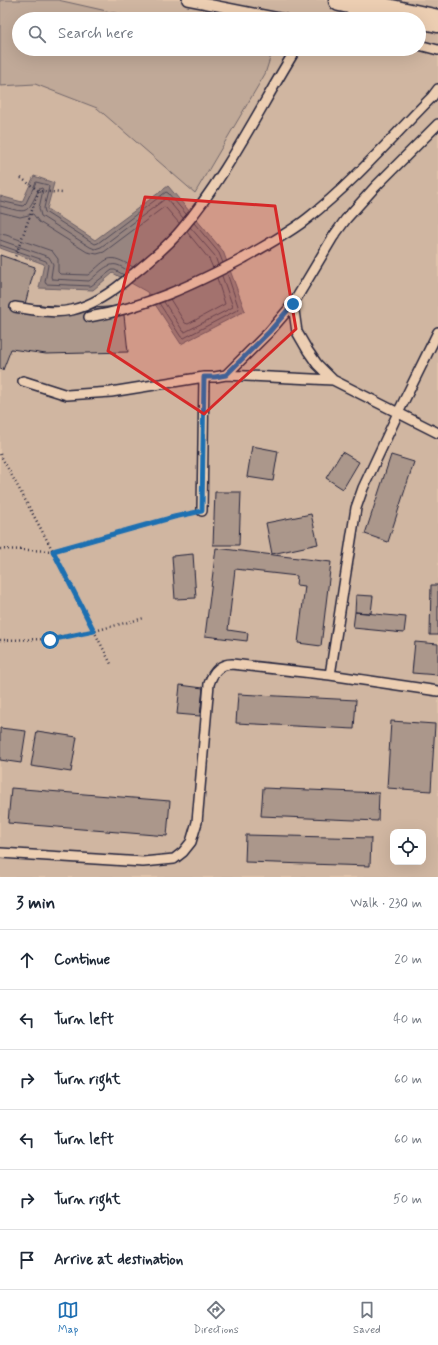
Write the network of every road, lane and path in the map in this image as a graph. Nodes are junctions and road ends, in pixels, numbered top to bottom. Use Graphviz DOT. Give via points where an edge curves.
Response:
graph roads {
  1 [pos="187,0"];
  2 [pos="340,0"];
  3 [pos="248,12"];
  4 [pos="393,12"];
  5 [pos="426,19"];
  6 [pos="438,22"];
  7 [pos="426,47"];
  8 [pos="438,50"];
  9 [pos="292,56"];
  10 [pos="438,89"];
  11 [pos="438,124"];
  12 [pos="21,178"];
  13 [pos="39,191"];
  14 [pos="63,193"];
  15 [pos="14,260"];
  16 [pos="293,304"];
  17 [pos="15,307"];
  18 [pos="89,317"];
  19 [pos="438,332"];
  20 [pos="226,375"];
  21 [pos="204,377"];
  22 [pos="333,380"];
  23 [pos="23,381"];
  24 [pos="398,413"];
  25 [pos="438,433"];
  26 [pos="0,454"];
  27 [pos="202,511"];
  28 [pos="0,549"];
  29 [pos="53,551"];
  30 [pos="144,618"];
  31 [pos="94,631"];
  32 [pos="0,640"];
  33 [pos="112,666"];
  34 [pos="330,675"];
  35 [pos="438,690"];
  36 [pos="0,853"];
  1 -- 3 [label="lane"];
  2 -- 4 [label="main road"];
  5 -- 6 [label="main road"];
  7 -- 8 [label="lane"];
  9 -- 17 [label="lane" via="213,189 180,232 146,264 116,289 73,310 41,312"];
  10 -- 18 [label="lane" via="345,187 283,236 228,266 146,304"];
  11 -- 16 [label="lane" via="346,219"];
  12 -- 13 [label="path"];
  13 -- 14 [label="path"];
  13 -- 15 [label="path"];
  16 -- 20 [label="lane"];
  16 -- 22 [label="lane" via="297,332 317,364"];
  19 -- 24 [label="lane"];
  20 -- 21 [label="lane"];
  20 -- 22 [label="lane"];
  21 -- 23 [label="lane" via="111,392 67,395"];
  21 -- 27 [label="lane"];
  22 -- 24 [label="lane"];
  24 -- 25 [label="lane"];
  24 -- 34 [label="lane" via="356,508"];
  26 -- 29 [label="path"];
  27 -- 29 [label="path"];
  28 -- 29 [label="path"];
  29 -- 31 [label="path"];
  30 -- 31 [label="path"];
  31 -- 32 [label="path" via="50,640"];
  31 -- 33 [label="path"];
  34 -- 35 [label="lane"];
  34 -- 36 [label="lane" via="232,664 220,666 216,670 208,692 197,822 191,842 174,859 143,862"];
}
